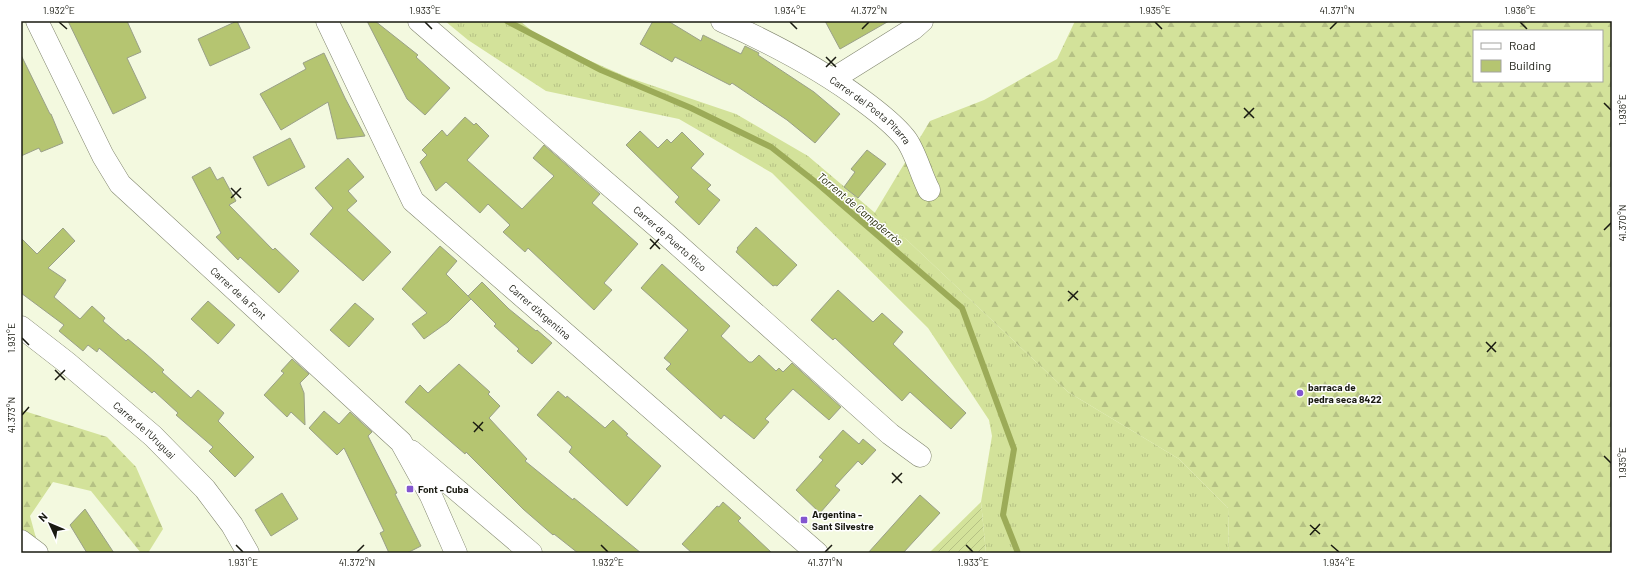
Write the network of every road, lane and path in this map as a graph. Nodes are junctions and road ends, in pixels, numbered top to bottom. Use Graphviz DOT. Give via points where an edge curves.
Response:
graph roads {
  1 [pos="36,21"];
  2 [pos="327,21"];
  3 [pos="419,21"];
  4 [pos="722,21"];
  5 [pos="922,21"];
  6 [pos="833,78"];
  7 [pos="929,190"];
  8 [pos="21,327"];
  9 [pos="401,442"];
  10 [pos="920,456"];
  11 [pos="21,541"];
  12 [pos="37,553"];
  13 [pos="248,553"];
  14 [pos="456,553"];
  15 [pos="531,553"];
  16 [pos="817,553"];
  1 -- 9 [label="street, Carrer de la Font" via="103,156 120,184"];
  2 -- 16 [label="street, Carrer d'Argentina" via="413,201"];
  3 -- 10 [label="street, Carrer de Puerto Rico" via="662,231 890,434"];
  4 -- 6 [label="street, Carrer del Poeta Pitarra" via="789,53"];
  5 -- 6 [label="street"];
  6 -- 7 [label="street, Carrer del Poeta Pitarra" via="874,109 906,139"];
  8 -- 13 [label="street, Carrer de l'Uruguai" via="153,436 205,489 232,525"];
  9 -- 14 [label="street, Carrer de la Font" via="431,496"];
  9 -- 15 [label="street"];
  11 -- 12 [label="street"];
}
